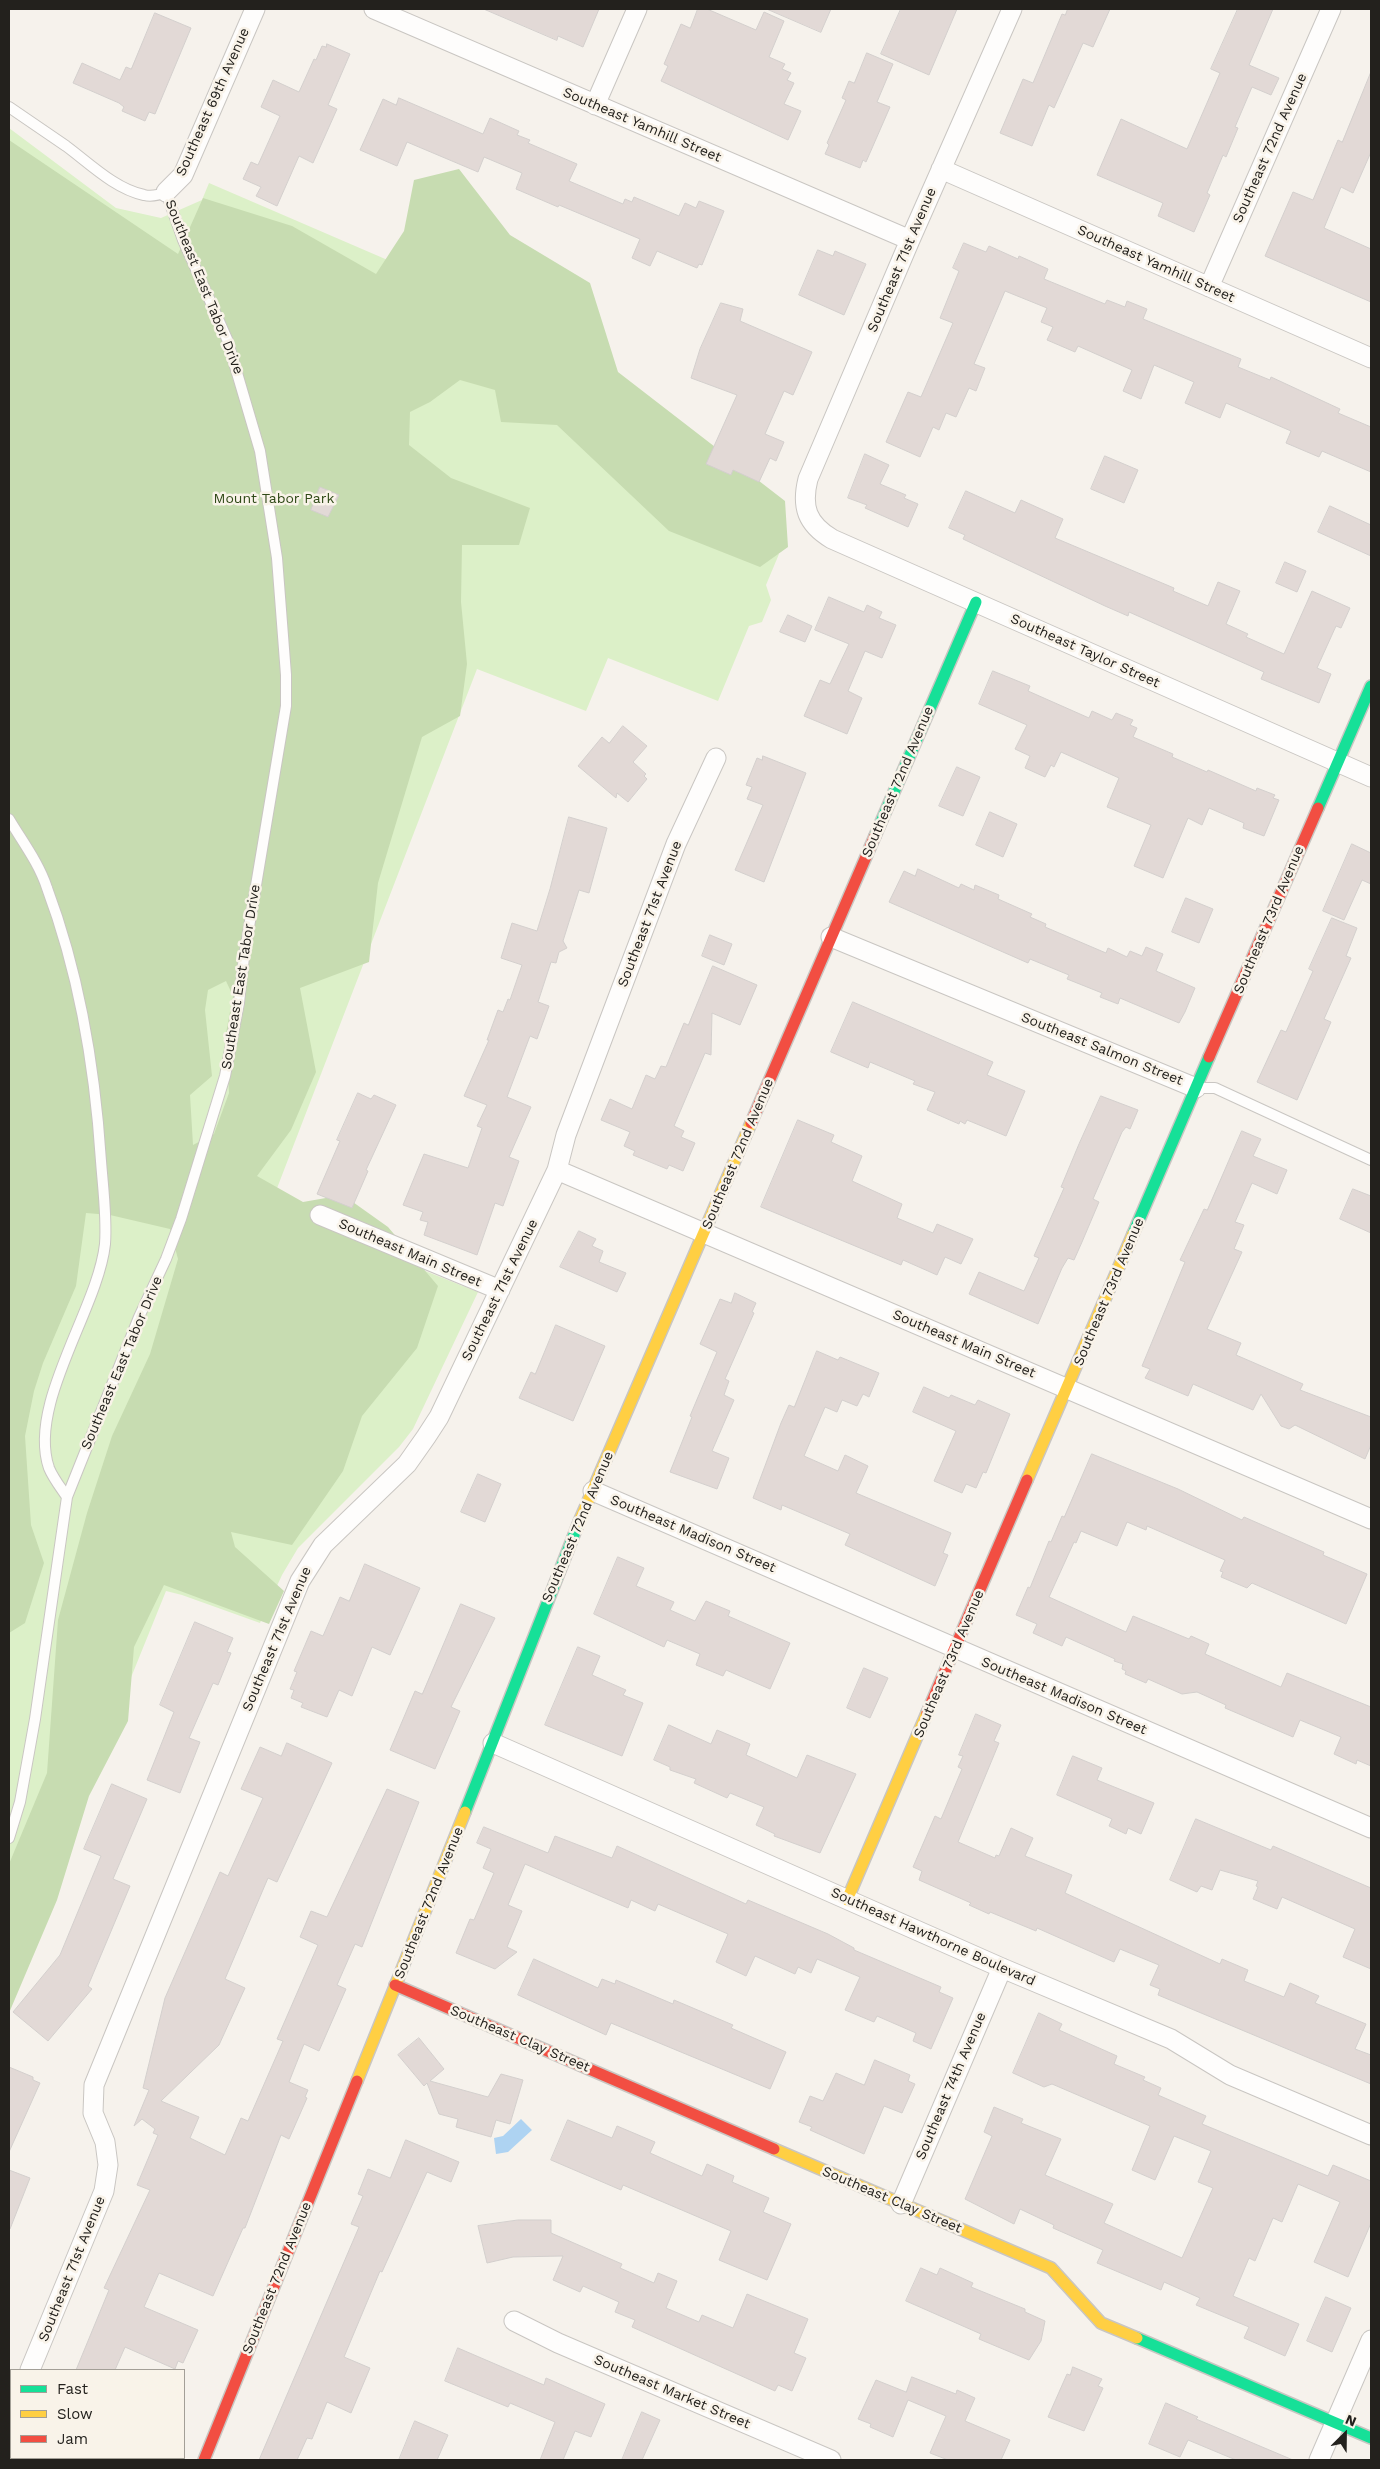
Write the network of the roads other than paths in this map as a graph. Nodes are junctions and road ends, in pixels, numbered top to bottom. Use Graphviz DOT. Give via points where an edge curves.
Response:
graph roads {
  1 [pos="255,9"];
  2 [pos="374,9"];
  3 [pos="637,9"];
  4 [pos="1012,9"];
  5 [pos="1332,9"];
  6 [pos="595,105"];
  7 [pos="9,108"];
  8 [pos="941,169"];
  9 [pos="166,192"];
  10 [pos="910,240"];
  11 [pos="1208,287"];
  12 [pos="1371,358"];
  13 [pos="807,514"];
  14 [pos="976,602"];
  15 [pos="1371,686"];
  16 [pos="716,758"];
  17 [pos="1338,762"];
  18 [pos="1371,777"];
  19 [pos="9,818"];
  20 [pos="831,937"];
  21 [pos="1196,1088"];
  22 [pos="1371,1160"];
  23 [pos="557,1170"];
  24 [pos="320,1215"];
  25 [pos="704,1234"];
  26 [pos="500,1290"];
  27 [pos="1068,1388"];
  28 [pos="593,1491"];
  29 [pos="66,1497"];
  30 [pos="1371,1519"];
  31 [pos="955,1649"];
  32 [pos="493,1743"];
  33 [pos="1371,1828"];
  34 [pos="9,1838"];
  35 [pos="847,1900"];
  36 [pos="1002,1968"];
  37 [pos="395,1986"];
  38 [pos="1371,2135"];
  39 [pos="901,2204"];
  40 [pos="514,2321"];
  41 [pos="1371,2340"];
  42 [pos="30,2369"];
  43 [pos="1335,2422"];
  44 [pos="1371,2438"];
  45 [pos="795,2453"];
  46 [pos="204,2460"];
  47 [pos="831,2460"];
  48 [pos="1319,2460"];
  1 -- 9 [label="street, Southeast 69th Avenue" via="187,167 174,187"];
  2 -- 6 [label="street, Southeast Yamhill Street"];
  3 -- 6 [label="street"];
  4 -- 8 [label="street, Southeast 71st Avenue"];
  5 -- 11 [label="street, Southeast 72nd Avenue"];
  6 -- 10 [label="street, Southeast Yamhill Street"];
  7 -- 9 [label="lane" via="130,190 144,196"];
  8 -- 10 [label="street, Southeast 71st Avenue"];
  8 -- 11 [label="street, Southeast Yamhill Street"];
  9 -- 29 [label="lane, Southeast East Tabor Drive" via="183,240 227,338 260,451 277,558 286,706 225,1076 182,1219"];
  10 -- 13 [label="street, Southeast 71st Avenue" via="808,479 805,494"];
  11 -- 12 [label="street, Southeast Yamhill Street"];
  13 -- 14 [label="street, Southeast Taylor Street" via="818,530 832,539"];
  14 -- 17 [label="street, Southeast Taylor Street"];
  14 -- 20 [label="street, Southeast 72nd Avenue"];
  15 -- 17 [label="street, Southeast 73rd Avenue"];
  16 -- 23 [label="street, Southeast 71st Avenue" via="676,844 566,1135"];
  17 -- 18 [label="street, Southeast Taylor Street"];
  17 -- 21 [label="street, Southeast 73rd Avenue"];
  19 -- 29 [label="lane" via="47,887 68,953 87,1027 100,1136 105,1246 59,1380 45,1434 50,1469"];
  20 -- 21 [label="street, Southeast Salmon Street"];
  20 -- 25 [label="street, Southeast 72nd Avenue"];
  21 -- 22 [label="lane, Southeast Salmon Street" via="1214,1088"];
  21 -- 27 [label="street, Southeast 73rd Avenue"];
  23 -- 25 [label="street, Southeast Main Street"];
  23 -- 26 [label="street, Southeast 71st Avenue"];
  24 -- 26 [label="street, Southeast Main Street"];
  25 -- 27 [label="street, Southeast Main Street"];
  25 -- 28 [label="street, Southeast 72nd Avenue"];
  26 -- 42 [label="street, Southeast 71st Avenue" via="439,1417 426,1437 407,1464 323,1545 300,1581 94,2085 92,2113 105,2142 108,2165 104,2191"];
  27 -- 30 [label="street, Southeast Main Street"];
  27 -- 31 [label="street, Southeast 73rd Avenue"];
  28 -- 31 [label="street, Southeast Madison Street"];
  28 -- 32 [label="street, Southeast 72nd Avenue" via="561,1563"];
  29 -- 34 [label="lane, Southeast East Tabor Drive" via="35,1719 20,1802"];
  31 -- 33 [label="street, Southeast Madison Street"];
  31 -- 35 [label="street, Southeast 73rd Avenue"];
  32 -- 35 [label="street, Southeast Hawthorne Boulevard"];
  32 -- 37 [label="street, Southeast 72nd Avenue"];
  35 -- 36 [label="street, Southeast Hawthorne Boulevard"];
  36 -- 38 [label="street, Southeast Hawthorne Boulevard" via="1171,2039 1230,2075"];
  36 -- 39 [label="street, Southeast 74th Avenue"];
  37 -- 39 [label="street, Southeast Clay Street"];
  37 -- 46 [label="street, Southeast 72nd Avenue"];
  39 -- 43 [label="street, Southeast Clay Street" via="1051,2268 1101,2323"];
  40 -- 45 [label="street, Southeast Market Street"];
  41 -- 43 [label="street"];
  43 -- 44 [label="street, Southeast Clay Street"];
  43 -- 48 [label="street"];
  45 -- 47 [label="street, Southeast Market Street"];
}
